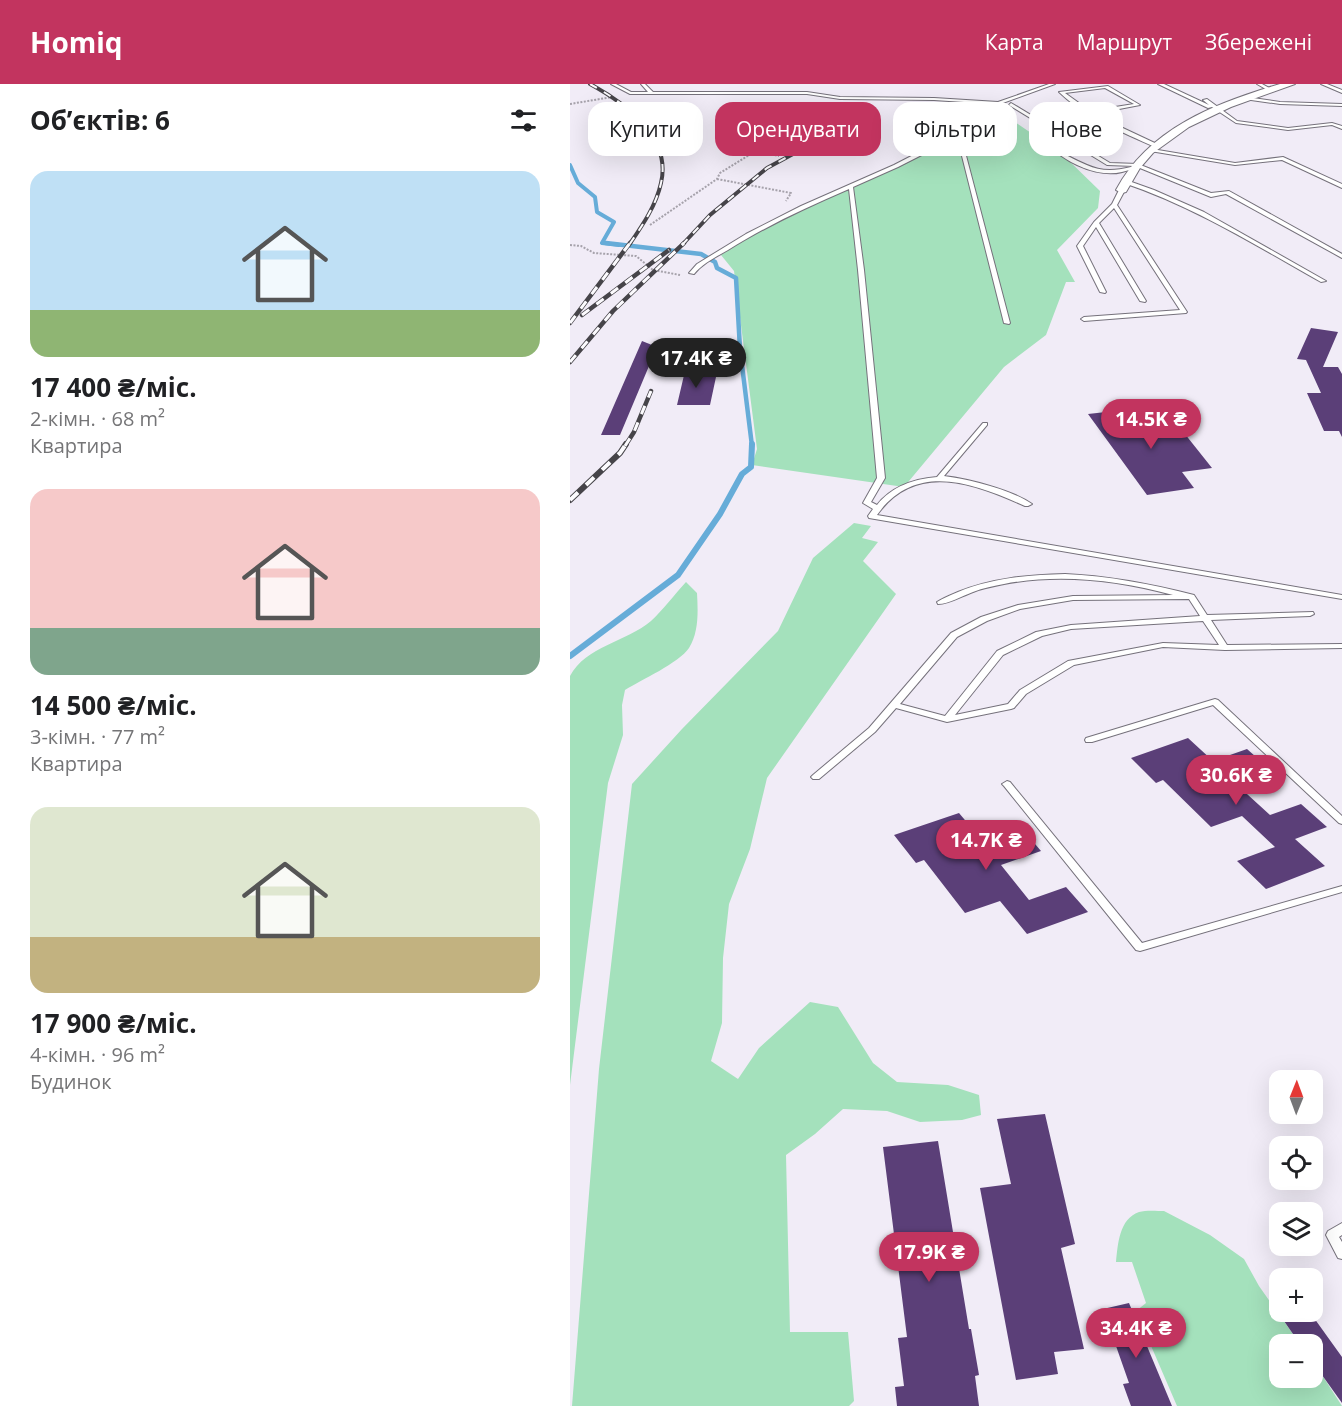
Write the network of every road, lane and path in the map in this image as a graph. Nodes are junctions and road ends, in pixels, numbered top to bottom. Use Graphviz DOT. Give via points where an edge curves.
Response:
graph roads {
  1 [pos="614,84"];
  2 [pos="643,84"];
  3 [pos="1053,84"];
  4 [pos="1160,84"];
  5 [pos="1259,84"];
  6 [pos="1290,84"];
  7 [pos="1323,84"];
  8 [pos="1271,90"];
  9 [pos="1342,92"];
  10 [pos="652,93"];
  11 [pos="619,95"];
  12 [pos="1246,98"];
  13 [pos="1205,100"];
  14 [pos="982,102"];
  15 [pos="1001,102"];
  16 [pos="570,104"];
  17 [pos="1342,105"];
  18 [pos="1017,108"];
  19 [pos="1217,110"];
  20 [pos="1089,113"];
  21 [pos="1342,128"];
  22 [pos="1123,131"];
  23 [pos="1154,148"];
  24 [pos="746,156"];
  25 [pos="914,156"];
  26 [pos="964,156"];
  27 [pos="1064,156"];
  28 [pos="1136,165"];
  29 [pos="717,179"];
  30 [pos="1124,186"];
  31 [pos="1342,186"];
  32 [pos="851,187"];
  33 [pos="780,191"];
  34 [pos="1114,205"];
  35 [pos="1096,222"];
  36 [pos="650,225"];
  37 [pos="570,245"];
  38 [pos="1342,256"];
  39 [pos="692,273"];
  40 [pos="1323,281"];
  41 [pos="1103,292"];
  42 [pos="1143,300"];
  43 [pos="1084,319"];
  44 [pos="1007,323"];
  45 [pos="985,424"];
  46 [pos="940,477"];
  47 [pos="1028,504"];
  48 [pos="878,508"];
  49 [pos="1191,597"];
  50 [pos="1342,597"];
  51 [pos="941,602"];
  52 [pos="1310,614"];
  53 [pos="1204,618"];
  54 [pos="1342,646"];
  55 [pos="1225,648"];
  56 [pos="895,705"];
  57 [pos="947,719"];
  58 [pos="1089,740"];
  59 [pos="816,777"];
  60 [pos="1007,784"];
  61 [pos="1342,821"];
  62 [pos="1342,889"];
  63 [pos="1342,1228"];
  64 [pos="1342,1254"];
  1 -- 10 [label="lane" via="630,93"];
  2 -- 10 [label="lane"];
  3 -- 15 [label="lane"];
  4 -- 19 [label="lane"];
  5 -- 8 [label="lane"];
  6 -- 8 [label="street"];
  7 -- 9 [label="lane"];
  8 -- 12 [label="street"];
  10 -- 14 [label="lane" via="807,93 840,98"];
  11 -- 16 [label="path"];
  12 -- 17 [label="lane"];
  12 -- 19 [label="street"];
  13 -- 19 [label="lane"];
  18 -- 28 [label="lane" via="1109,164"];
  19 -- 21 [label="lane" via="1236,122 1288,129 1332,124"];
  19 -- 23 [label="street"];
  20 -- 20 [label="lane" via="1060,92 1106,87 1138,105"];
  22 -- 23 [label="lane"];
  23 -- 28 [label="street"];
  23 -- 31 [label="lane" via="1235,164 1283,158"];
  24 -- 29 [label="path"];
  25 -- 32 [label="lane"];
  26 -- 44 [label="lane"];
  27 -- 28 [label="lane" via="1074,164 1095,170 1120,172"];
  28 -- 30 [label="street"];
  28 -- 38 [label="lane" via="1211,195 1227,192"];
  29 -- 33 [label="path"];
  29 -- 36 [label="path"];
  30 -- 34 [label="lane"];
  30 -- 40 [label="lane" via="1143,187 1207,217"];
  32 -- 39 [label="lane" via="803,207 718,252"];
  32 -- 48 [label="lane" via="881,478 867,503"];
  34 -- 35 [label="lane"];
  34 -- 43 [label="lane" via="1184,312"];
  35 -- 41 [label="lane" via="1080,246"];
  35 -- 42 [label="lane"];
  37 -- 39 [label="path" via="594,253 636,256 653,270 666,274"];
  45 -- 46 [label="lane"];
  46 -- 47 [label="lane" via="993,489"];
  46 -- 48 [label="lane" via="924,478 890,495"];
  48 -- 50 [label="lane" via="872,516"];
  49 -- 51 [label="lane" via="1150,586 1057,574 995,582"];
  49 -- 53 [label="lane"];
  49 -- 56 [label="lane" via="1073,598 1001,612 954,635"];
  52 -- 53 [label="lane"];
  53 -- 55 [label="lane"];
  53 -- 57 [label="lane" via="1071,627 1024,639 990,663"];
  54 -- 55 [label="lane"];
  55 -- 57 [label="lane" via="1162,645 1071,663 1023,692 1011,706"];
  56 -- 57 [label="lane"];
  56 -- 59 [label="lane"];
  58 -- 61 [label="lane" via="1215,702"];
  60 -- 62 [label="lane" via="1140,947"];
  63 -- 64 [label="lane" via="1332,1235"];
}
